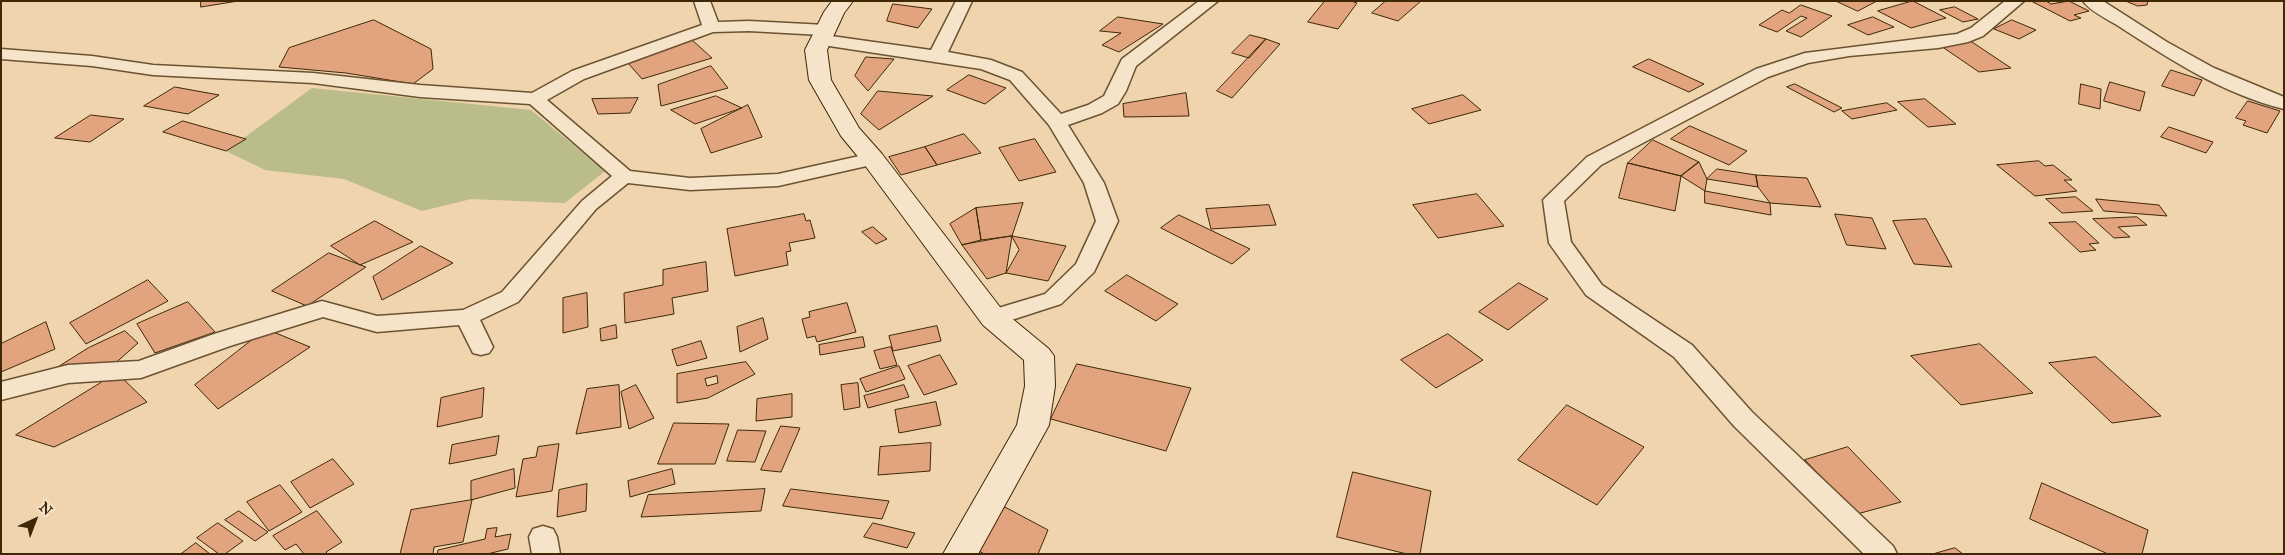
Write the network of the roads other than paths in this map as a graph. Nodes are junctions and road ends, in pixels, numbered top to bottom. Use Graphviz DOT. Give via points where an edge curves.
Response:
graph roads {
  1 [pos="702,1"];
  2 [pos="843,1"];
  3 [pos="964,1"];
  4 [pos="1210,1"];
  5 [pos="2016,1"];
  6 [pos="2091,1"];
  7 [pos="710,27"];
  8 [pos="824,34"];
  9 [pos="1,54"];
  10 [pos="937,56"];
  11 [pos="535,100"];
  12 [pos="2284,103"];
  13 [pos="1057,122"];
  14 [pos="874,159"];
  15 [pos="624,176"];
  16 [pos="467,317"];
  17 [pos="993,318"];
  18 [pos="481,347"];
  19 [pos="1,391"];
  20 [pos="960,554"];
  21 [pos="1883,554"];
  1 -- 7 [label="street"];
  2 -- 8 [label="street"];
  3 -- 10 [label="street"];
  4 -- 13 [label="street" via="1128,63 1110,100"];
  5 -- 21 [label="street" via="1976,32 1962,38 1805,58 1762,73 1594,161 1553,200 1560,242 1594,290 1683,350 1743,420"];
  6 -- 12 [label="street" via="2218,78"];
  7 -- 8 [label="street" via="749,26"];
  7 -- 11 [label="street" via="593,69"];
  8 -- 10 [label="street"];
  8 -- 14 [label="street" via="816,50 820,80 848,131"];
  9 -- 11 [label="street" via="92,60 153,70 313,78"];
  10 -- 13 [label="street" via="985,64 1016,76"];
  11 -- 15 [label="street"];
  13 -- 17 [label="street" via="1094,183 1107,221 1086,267 1053,299"];
  14 -- 15 [label="street" via="778,180 690,184"];
  14 -- 17 [label="street"];
  15 -- 16 [label="street" via="589,206 510,298"];
  16 -- 18 [label="street"];
  16 -- 19 [label="street" via="377,324 322,309 141,369 68,374"];
  17 -- 20 [label="street" via="1039,356 1040,386 1033,425"];
}
